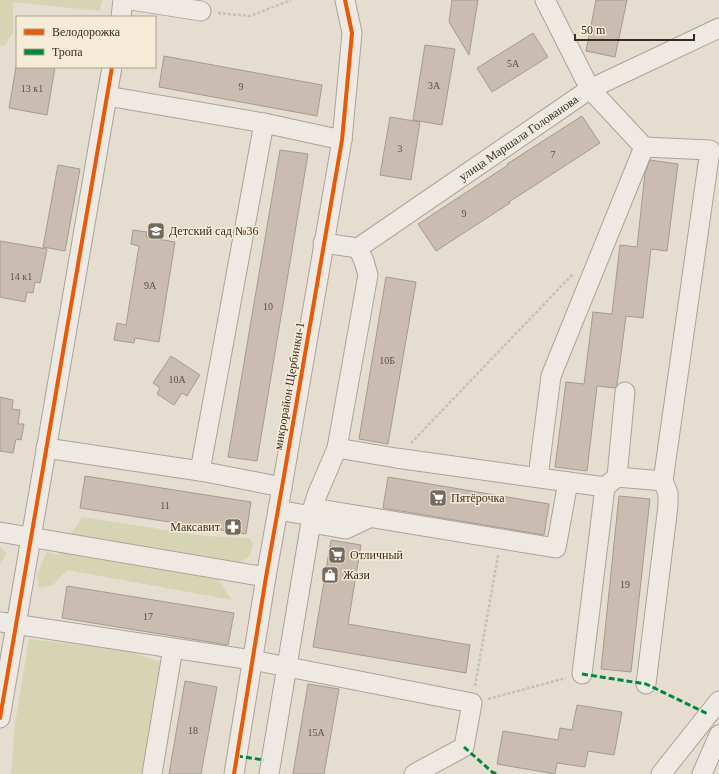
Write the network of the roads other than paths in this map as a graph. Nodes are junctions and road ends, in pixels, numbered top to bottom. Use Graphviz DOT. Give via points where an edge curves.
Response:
graph roads {
  1 [pos="124,0"];
  2 [pos="131,0"];
  3 [pos="345,0"];
  4 [pos="545,0"];
  5 [pos="202,11"];
  6 [pos="120,16"];
  7 [pos="719,28"];
  8 [pos="112,68"];
  9 [pos="590,89"];
  10 [pos="107,96"];
  11 [pos="264,123"];
  12 [pos="342,140"];
  13 [pos="644,146"];
  14 [pos="323,243"];
  15 [pos="358,248"];
  16 [pos="625,392"];
  17 [pos="46,448"];
  18 [pos="337,448"];
  19 [pos="200,471"];
  20 [pos="538,477"];
  21 [pos="663,481"];
  22 [pos="568,482"];
  23 [pos="611,482"];
  24 [pos="282,487"];
  25 [pos="278,510"];
  26 [pos="312,516"];
  27 [pos="0,532"];
  28 [pos="32,538"];
  29 [pos="266,577"];
  30 [pos="8,624"];
  31 [pos="173,648"];
  32 [pos="252,660"];
  33 [pos="287,667"];
  34 [pos="582,674"];
  35 [pos="646,684"];
  36 [pos="719,701"];
  37 [pos="0,718"];
  38 [pos="719,735"];
  39 [pos="152,774"];
  40 [pos="234,774"];
  41 [pos="269,774"];
  42 [pos="414,774"];
  43 [pos="661,774"];
  44 [pos="702,774"];
  1 -- 6 [label="street"];
  2 -- 5 [label="street"];
  3 -- 12 [label="street, микрорайон Щербинки-1" via="352,32"];
  4 -- 9 [label="street"];
  7 -- 9 [label="street, улица Маршала Голованова"];
  8 -- 10 [label="street"];
  9 -- 13 [label="street"];
  9 -- 15 [label="street, улица Маршала Голованова"];
  10 -- 11 [label="street"];
  10 -- 17 [label="street"];
  11 -- 12 [label="street"];
  11 -- 19 [label="street"];
  12 -- 14 [label="street, микрорайон Щербинки-1"];
  13 -- 20 [label="street" via="551,376"];
  13 -- 21 [label="street" via="710,150"];
  14 -- 15 [label="street"];
  14 -- 24 [label="street, микрорайон Щербинки-1"];
  15 -- 18 [label="street" via="368,275"];
  16 -- 23 [label="street"];
  17 -- 19 [label="street"];
  17 -- 28 [label="street"];
  18 -- 20 [label="street"];
  18 -- 26 [label="street" via="317,495"];
  19 -- 24 [label="street"];
  20 -- 22 [label="street"];
  21 -- 23 [label="street"];
  21 -- 35 [label="street" via="668,493 668,506"];
  22 -- 23 [label="street"];
  22 -- 26 [label="street" via="556,548 369,518"];
  23 -- 34 [label="street"];
  24 -- 25 [label="street, микрорайон Щербинки-1"];
  25 -- 26 [label="street"];
  25 -- 29 [label="street, микрорайон Щербинки-1"];
  26 -- 33 [label="street"];
  27 -- 28 [label="street"];
  28 -- 29 [label="street"];
  28 -- 30 [label="street"];
  29 -- 32 [label="street, микрорайон Щербинки-1"];
  30 -- 31 [label="street"];
  30 -- 37 [label="street"];
  31 -- 32 [label="street"];
  31 -- 39 [label="street"];
  32 -- 33 [label="street"];
  32 -- 40 [label="street, микрорайон Щербинки-1"];
  33 -- 41 [label="street"];
  33 -- 42 [label="street" via="472,703 464,747"];
  36 -- 43 [label="street"];
  38 -- 44 [label="street"];
}
